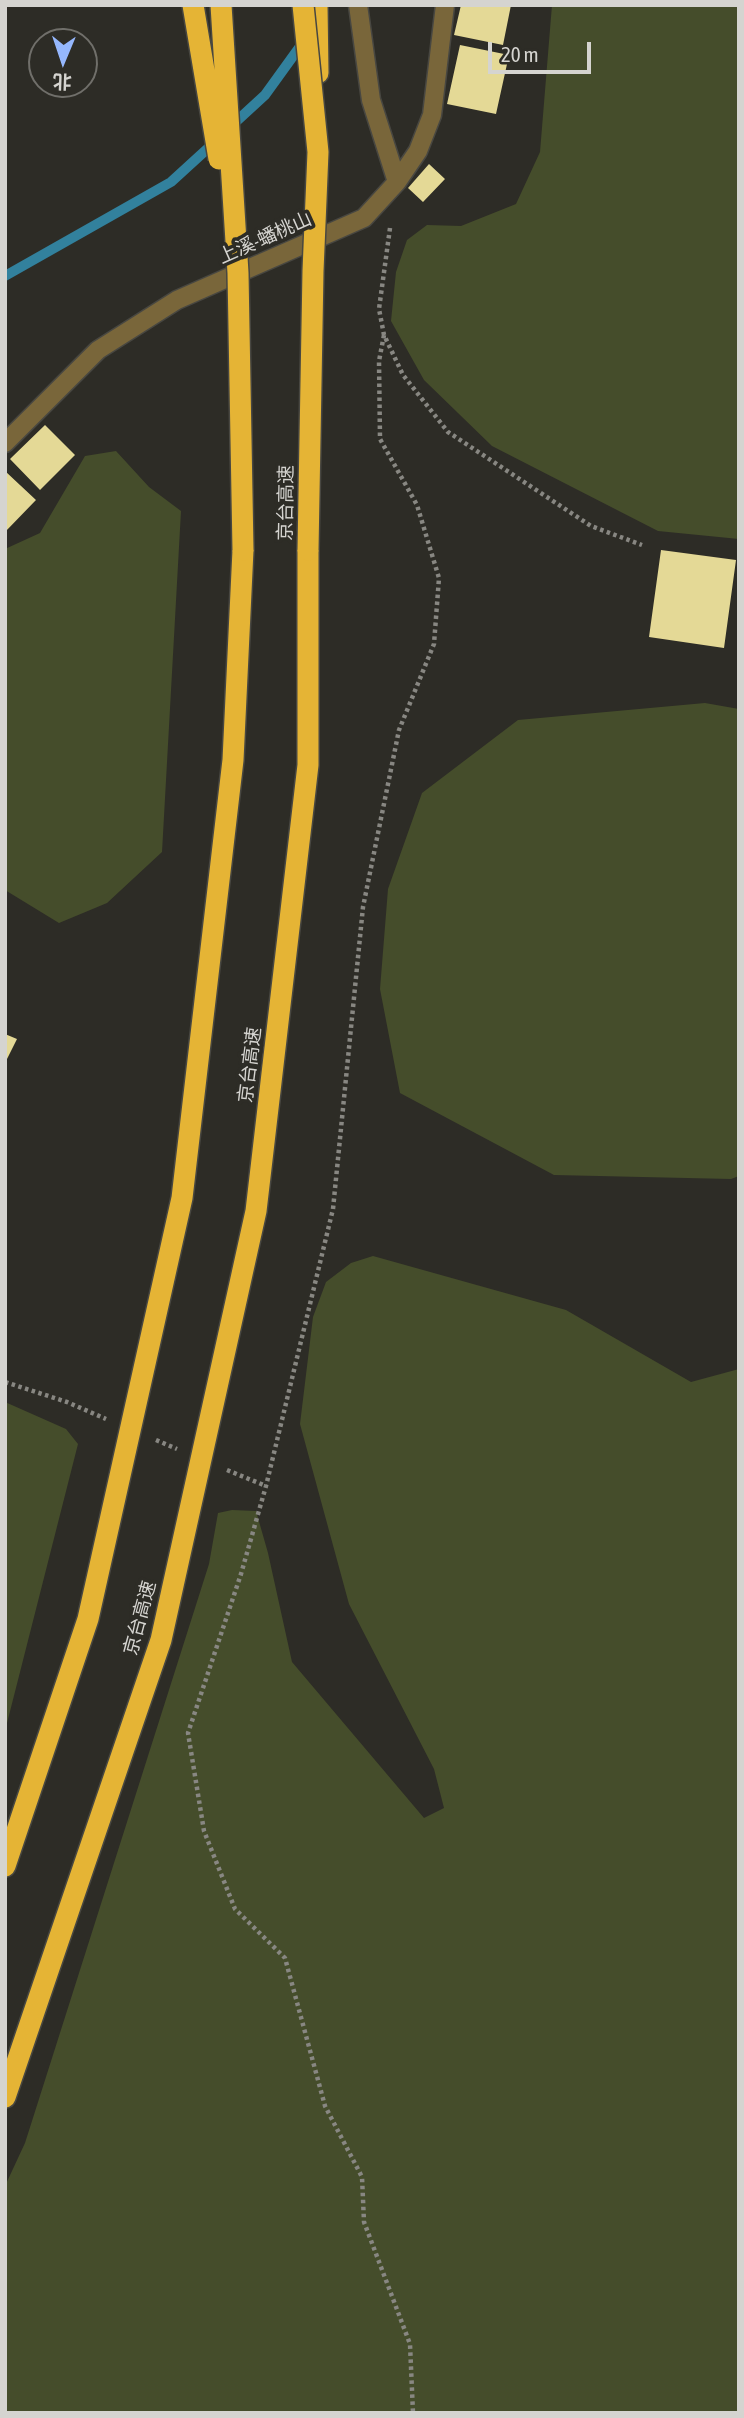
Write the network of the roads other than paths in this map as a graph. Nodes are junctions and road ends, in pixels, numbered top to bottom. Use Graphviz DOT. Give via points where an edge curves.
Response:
graph roads {
  1 [pos="193,5"];
  2 [pos="221,5"];
  3 [pos="303,5"];
  4 [pos="317,5"];
  5 [pos="358,5"];
  6 [pos="445,5"];
  7 [pos="318,152"];
  8 [pos="397,182"];
  9 [pos="238,273"];
  10 [pos="5,443"];
  11 [pos="5,1866"];
  12 [pos="5,2097"];
  1 -- 9 [label="highway, bridge"];
  2 -- 9 [label="highway, bridge"];
  3 -- 7 [label="highway, 京台高速, bridge"];
  4 -- 7 [label="highway, bridge"];
  5 -- 8 [label="street" via="371,100"];
  6 -- 8 [label="street, 上溪-蟠桃山" via="432,115 418,151"];
  7 -- 12 [label="highway, 京台高速, bridge" via="308,550 308,765 256,1211 161,1640"];
  8 -- 10 [label="street, 上溪-蟠桃山" via="364,218 177,300 98,350"];
  9 -- 11 [label="highway, bridge" via="243,550 233,760 182,1198 89,1619"];
}
